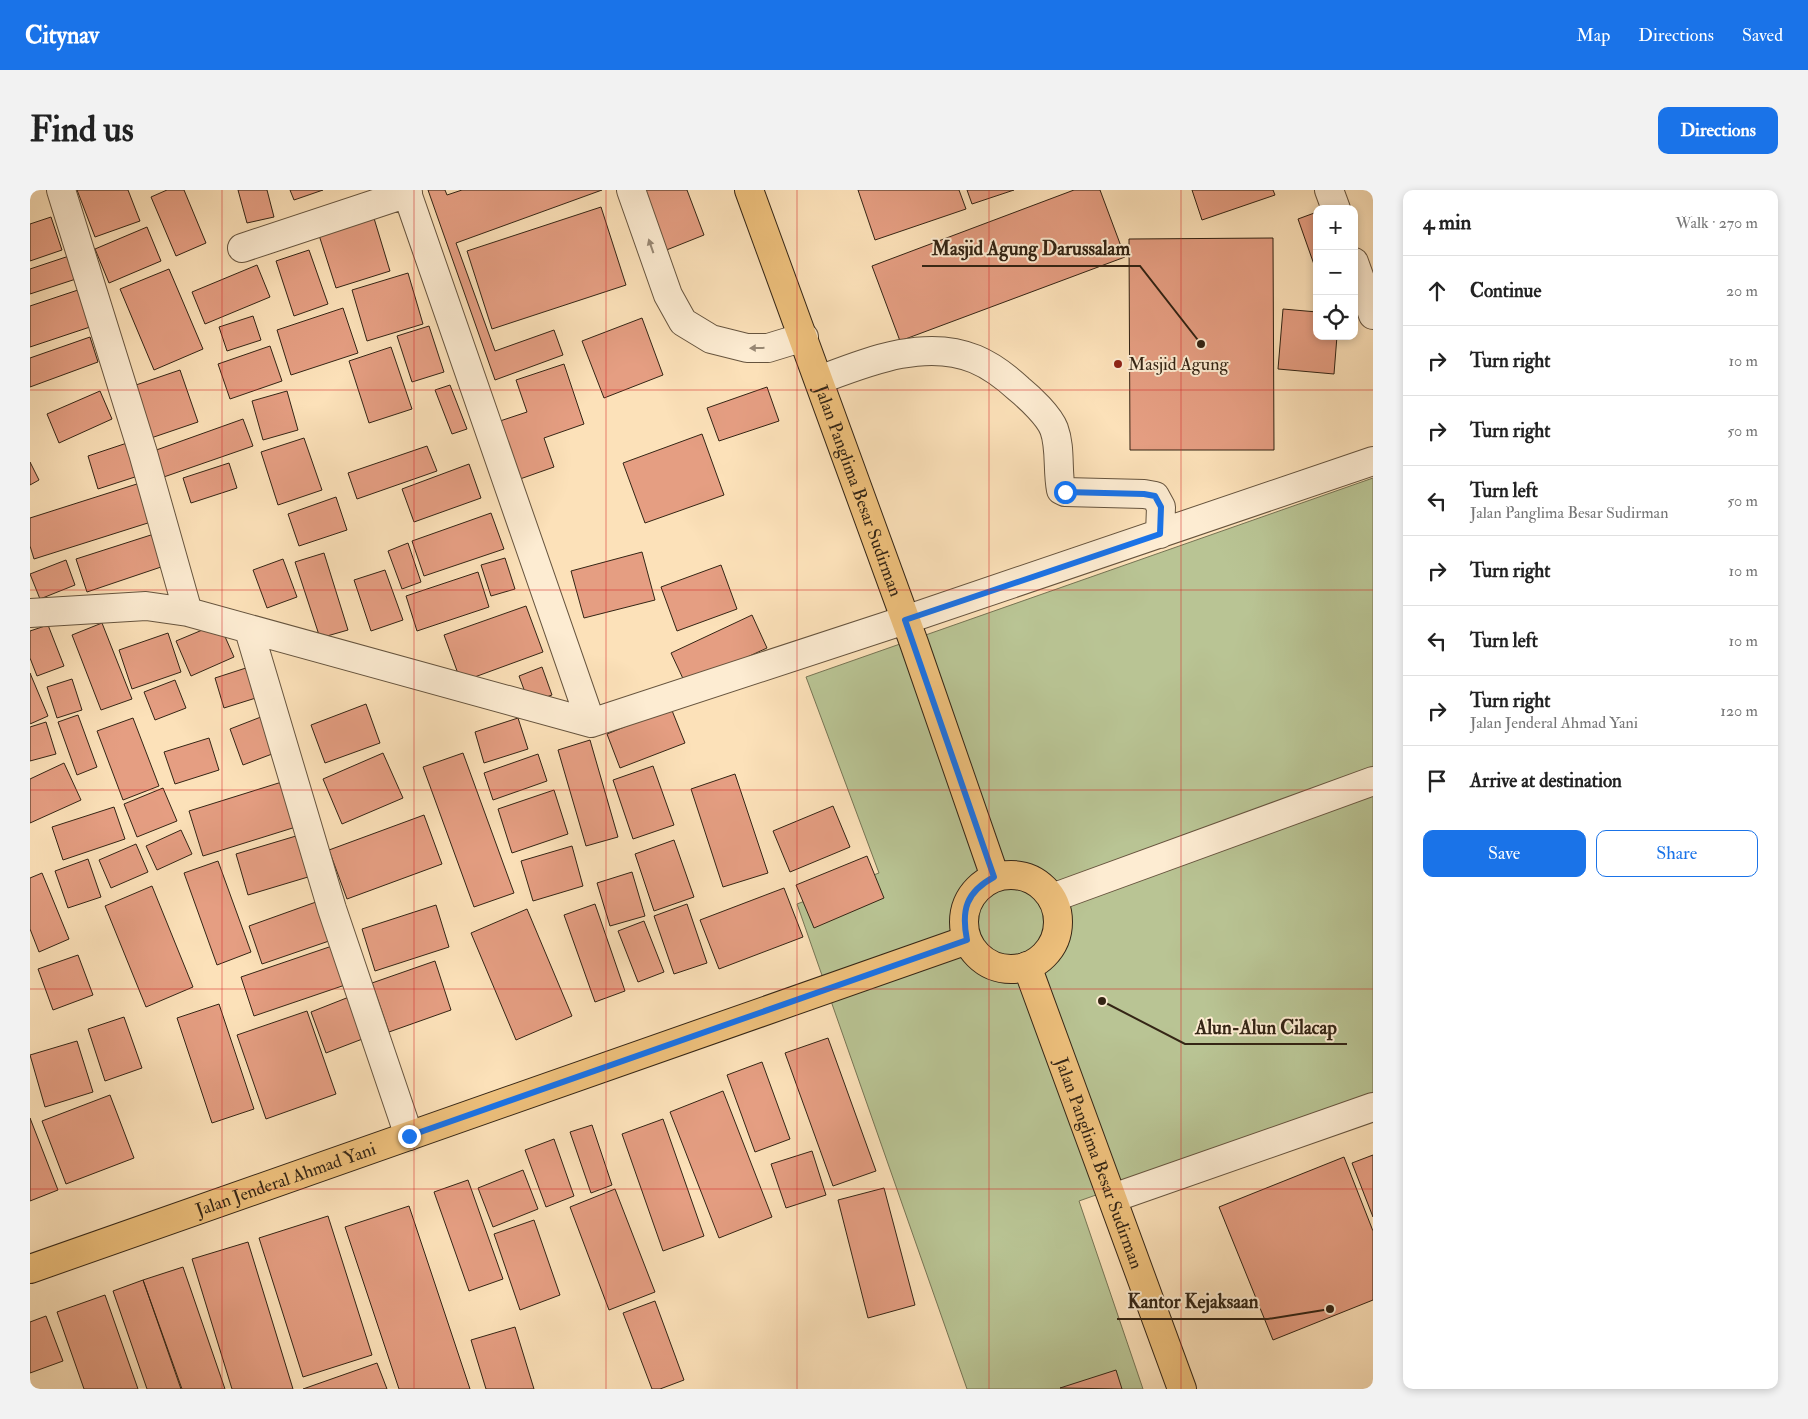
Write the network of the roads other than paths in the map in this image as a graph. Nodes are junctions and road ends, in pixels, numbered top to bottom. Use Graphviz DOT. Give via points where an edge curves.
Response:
graph roads {
  1 [pos="61,190"];
  2 [pos="631,190"];
  3 [pos="749,190"];
  4 [pos="1329,190"];
  5 [pos="407,192"];
  6 [pos="1335,205"];
  7 [pos="242,248"];
  8 [pos="1358,273"];
  9 [pos="1373,315"];
  10 [pos="804,337"];
  11 [pos="819,380"];
  12 [pos="1373,461"];
  13 [pos="1160,534"];
  14 [pos="188,612"];
  15 [pos="30,613"];
  16 [pos="905,620"];
  17 [pos="249,630"];
  18 [pos="591,723"];
  19 [pos="1373,781"];
  20 [pos="994,877"];
  21 [pos="1052,898"];
  22 [pos="967,940"];
  23 [pos="1027,966"];
  24 [pos="1373,1107"];
  25 [pos="409,1136"];
  26 [pos="1112,1198"];
  27 [pos="30,1269"];
  28 [pos="1182,1389"];
  1 -- 14 [label="street" via="143,453"];
  10 -- 2 [label="street, one-way" via="768,348 747,348 711,339 683,322 668,295"];
  3 -- 10 [label="main road, Jalan Panglima Besar Sudirman"];
  4 -- 6 [label="street"];
  5 -- 7 [label="street"];
  5 -- 18 [label="street"];
  8 -- 9 [label="street"];
  10 -- 11 [label="main road, Jalan Panglima Besar Sudirman"];
  11 -- 13 [label="street" via="910,352 946,351 975,358 1004,375 1050,422 1056,439 1063,492 1155,496 1161,507"];
  11 -- 16 [label="main road, Jalan Panglima Besar Sudirman"];
  12 -- 13 [label="street"];
  13 -- 16 [label="street"];
  14 -- 15 [label="street" via="146,606"];
  14 -- 17 [label="street"];
  16 -- 18 [label="street"];
  16 -- 20 [label="main road, Jalan Panglima Besar Sudirman"];
  17 -- 18 [label="street"];
  17 -- 25 [label="street" via="332,909"];
  19 -- 21 [label="street"];
  20 -- 21 [label="main road" via="1010,874 1026,877 1041,885"];
  20 -- 22 [label="main road" via="981,884 966,908"];
  21 -- 23 [label="main road" via="1057,913 1057,930 1052,945 1042,958"];
  22 -- 23 [label="main road" via="978,955 992,965 1009,969"];
  22 -- 25 [label="main road, Jalan Jenderal Ahmad Yani"];
  23 -- 26 [label="main road, Jalan Panglima Besar Sudirman"];
  24 -- 26 [label="street"];
  25 -- 27 [label="main road, Jalan Jenderal Ahmad Yani"];
  26 -- 28 [label="main road, Jalan Panglima Besar Sudirman"];
}
